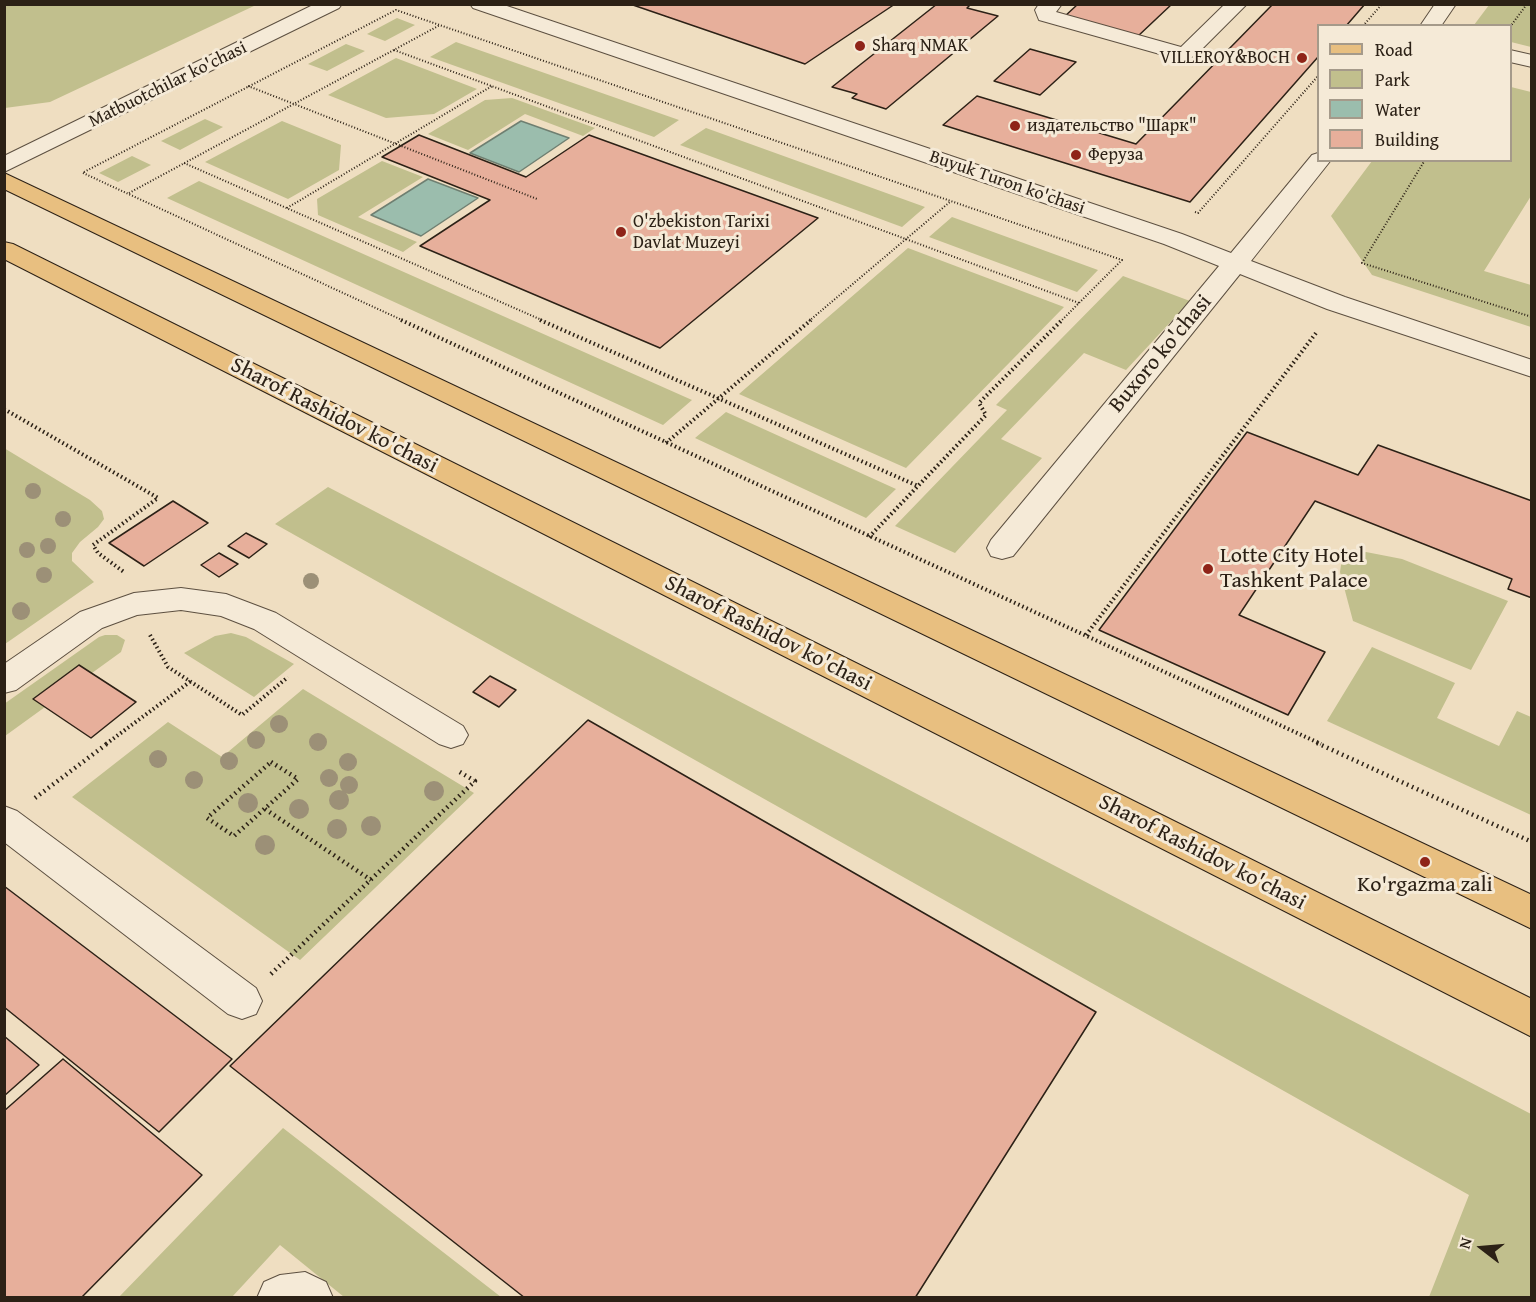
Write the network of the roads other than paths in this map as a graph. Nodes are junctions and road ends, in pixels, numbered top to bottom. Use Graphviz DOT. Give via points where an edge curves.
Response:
graph roads {
  1 [pos="332,4"];
  2 [pos="480,4"];
  3 [pos="1052,4"];
  4 [pos="1446,4"];
  5 [pos="1236,5"];
  6 [pos="1431,24"];
  7 [pos="1512,56"];
  8 [pos="1532,61"];
  9 [pos="1318,162"];
  10 [pos="4,165"];
  11 [pos="4,180"];
  12 [pos="4,249"];
  13 [pos="1236,264"];
  14 [pos="1532,369"];
  15 [pos="1002,548"];
  16 [pos="4,681"];
  17 [pos="451,735"];
  18 [pos="18,811"];
  19 [pos="1532,913"];
  20 [pos="242,1001"];
  21 [pos="1532,1019"];
  22 [pos="280,1298"];
  23 [pos="310,1298"];
  1 -- 10 [label="street, Matbuotchilar ko'chasi"];
  2 -- 13 [label="street, Buyuk Turon ko'chasi" via="1173,238"];
  3 -- 5 [label="street" via="1045,10 1046,16 1180,54 1188,52"];
  4 -- 6 [label="street"];
  7 -- 8 [label="street"];
  9 -- 13 [label="street, Buxoro ko'chasi"];
  11 -- 19 [label="main road"];
  12 -- 21 [label="main road, Sharof Rashidov ko'chasi"];
  13 -- 14 [label="street, Buyuk Turon ko'chasi" via="1336,303"];
  13 -- 15 [label="street, Buxoro ko'chasi"];
  16 -- 17 [label="street" via="91,621 134,604 182,599 226,605 265,621"];
  18 -- 20 [label="street"];
  22 -- 23 [label="street"];
}
